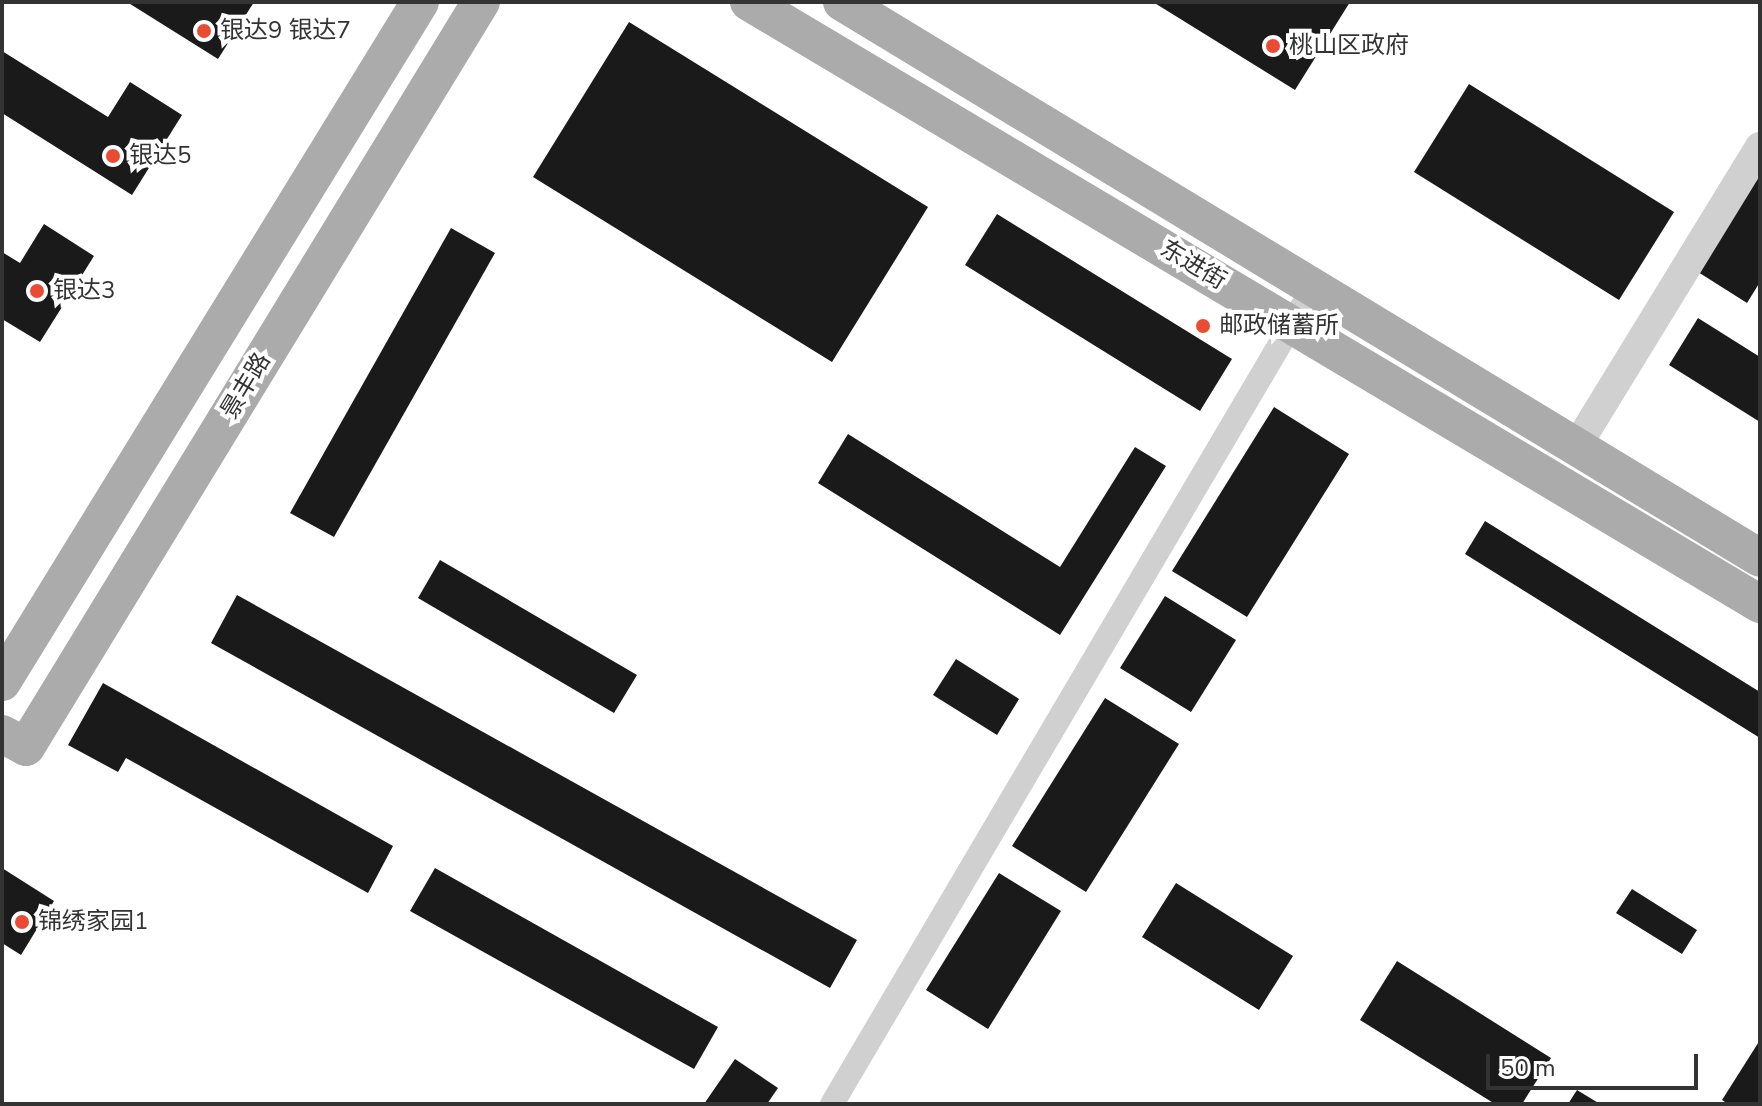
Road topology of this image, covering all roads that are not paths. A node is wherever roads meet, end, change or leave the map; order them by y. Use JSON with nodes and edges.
{"nodes":[{"id":1,"x":420,"y":2,"type":"edge"},
{"id":2,"x":481,"y":2,"type":"edge"},
{"id":3,"x":749,"y":2,"type":"edge"},
{"id":4,"x":842,"y":2,"type":"edge"},
{"id":5,"x":1760,"y":147,"type":"edge"},
{"id":6,"x":1313,"y":288,"type":"junction"},
{"id":7,"x":1292,"y":324,"type":"junction"},
{"id":8,"x":1576,"y":447,"type":"junction"},
{"id":9,"x":1760,"y":558,"type":"edge"},
{"id":10,"x":1760,"y":604,"type":"edge"},
{"id":11,"x":2,"y":682,"type":"edge"},
{"id":12,"x":2,"y":734,"type":"edge"},
{"id":13,"x":832,"y":1104,"type":"edge"}],
"edges":[{"from":1,"to":11,"type":"main road"},
{"from":2,"to":12,"type":"main road","name":"景丰路"},
{"from":3,"to":7,"type":"main road","name":"东进街"},
{"from":4,"to":6,"type":"main road","name":"东进街"},
{"from":5,"to":8,"type":"street"},
{"from":6,"to":7,"type":"street"},
{"from":6,"to":8,"type":"main road","name":"东进街"},
{"from":7,"to":10,"type":"main road","name":"东进街"},
{"from":7,"to":13,"type":"street"},
{"from":8,"to":9,"type":"main road","name":"东进街"}]}
